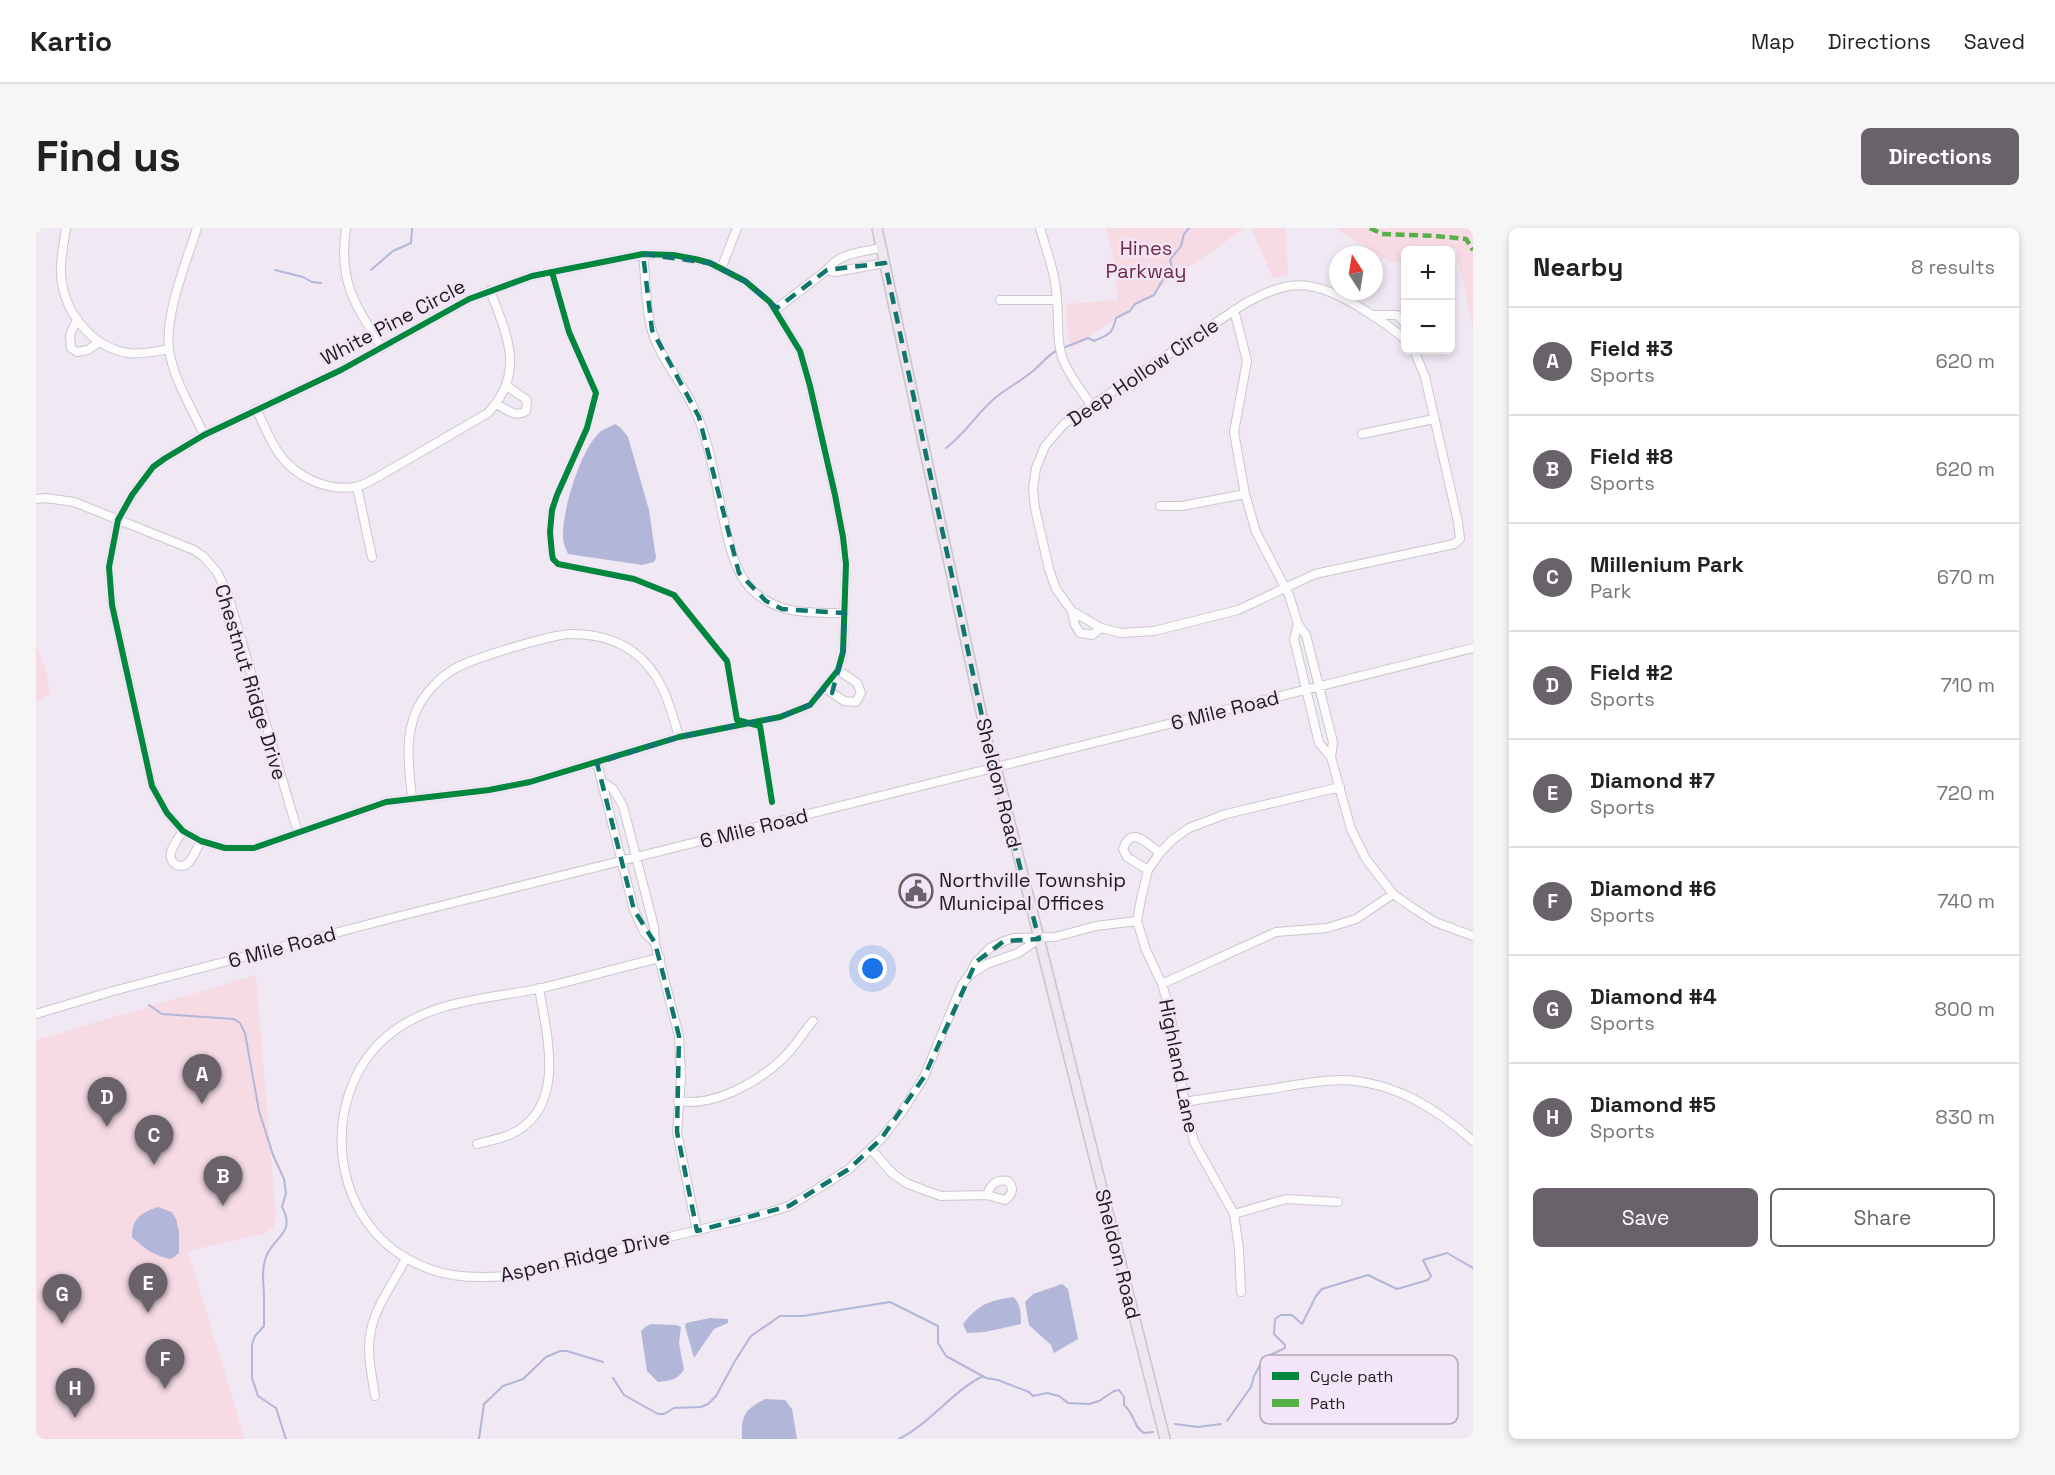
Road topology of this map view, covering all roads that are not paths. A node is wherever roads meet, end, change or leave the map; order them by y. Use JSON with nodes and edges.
{"nodes":[{"id":1,"x":66,"y":228,"type":"edge"},
{"id":2,"x":196,"y":228,"type":"edge"},
{"id":3,"x":346,"y":228,"type":"edge"},
{"id":4,"x":736,"y":228,"type":"edge"},
{"id":5,"x":877,"y":228,"type":"edge"},
{"id":6,"x":1040,"y":228,"type":"edge"},
{"id":7,"x":881,"y":248,"type":"junction"},
{"id":8,"x":643,"y":254,"type":"junction"},
{"id":9,"x":885,"y":263,"type":"junction"},
{"id":10,"x":721,"y":269,"type":"junction"},
{"id":11,"x":827,"y":270,"type":"junction"},
{"id":12,"x":490,"y":290,"type":"junction"},
{"id":13,"x":1000,"y":300,"type":"dead end"},
{"id":14,"x":1057,"y":300,"type":"junction"},
{"id":15,"x":775,"y":310,"type":"junction"},
{"id":16,"x":1234,"y":310,"type":"junction"},
{"id":17,"x":1373,"y":315,"type":"junction"},
{"id":18,"x":77,"y":319,"type":"junction"},
{"id":19,"x":1401,"y":319,"type":"edge"},
{"id":20,"x":1401,"y":336,"type":"edge"},
{"id":21,"x":99,"y":342,"type":"junction"},
{"id":22,"x":382,"y":348,"type":"junction"},
{"id":23,"x":169,"y":349,"type":"junction"},
{"id":24,"x":1416,"y":354,"type":"edge"},
{"id":25,"x":507,"y":386,"type":"junction"},
{"id":26,"x":497,"y":404,"type":"junction"},
{"id":27,"x":1091,"y":405,"type":"junction"},
{"id":28,"x":256,"y":409,"type":"junction"},
{"id":29,"x":1434,"y":419,"type":"junction"},
{"id":30,"x":1362,"y":434,"type":"dead end"},
{"id":31,"x":204,"y":435,"type":"junction"},
{"id":32,"x":357,"y":487,"type":"junction"},
{"id":33,"x":1245,"y":494,"type":"junction"},
{"id":34,"x":36,"y":499,"type":"edge"},
{"id":35,"x":1160,"y":506,"type":"dead end"},
{"id":36,"x":118,"y":520,"type":"junction"},
{"id":37,"x":372,"y":557,"type":"dead end"},
{"id":38,"x":1285,"y":587,"type":"junction"},
{"id":39,"x":1072,"y":611,"type":"junction"},
{"id":40,"x":845,"y":613,"type":"junction"},
{"id":41,"x":1298,"y":624,"type":"junction"},
{"id":42,"x":1101,"y":628,"type":"junction"},
{"id":43,"x":1473,"y":648,"type":"edge"},
{"id":44,"x":838,"y":670,"type":"junction"},
{"id":45,"x":1319,"y":687,"type":"junction"},
{"id":46,"x":825,"y":688,"type":"junction"},
{"id":47,"x":1306,"y":690,"type":"junction"},
{"id":48,"x":679,"y":737,"type":"junction"},
{"id":49,"x":1331,"y":758,"type":"junction"},
{"id":50,"x":597,"y":763,"type":"junction"},
{"id":51,"x":996,"y":767,"type":"junction"},
{"id":52,"x":603,"y":783,"type":"junction"},
{"id":53,"x":1340,"y":787,"type":"junction"},
{"id":54,"x":412,"y":798,"type":"junction"},
{"id":55,"x":183,"y":831,"type":"junction"},
{"id":56,"x":298,"y":833,"type":"junction"},
{"id":57,"x":201,"y":841,"type":"junction"},
{"id":58,"x":1160,"y":853,"type":"junction"},
{"id":59,"x":636,"y":858,"type":"junction"},
{"id":60,"x":622,"y":861,"type":"junction"},
{"id":61,"x":1148,"y":870,"type":"junction"},
{"id":62,"x":1393,"y":894,"type":"junction"},
{"id":63,"x":1137,"y":921,"type":"junction"},
{"id":64,"x":1473,"y":936,"type":"edge"},
{"id":65,"x":1039,"y":939,"type":"junction"},
{"id":66,"x":655,"y":943,"type":"junction"},
{"id":67,"x":660,"y":958,"type":"junction"},
{"id":68,"x":970,"y":974,"type":"junction"},
{"id":69,"x":1162,"y":984,"type":"junction"},
{"id":70,"x":539,"y":988,"type":"junction"},
{"id":71,"x":36,"y":1014,"type":"edge"},
{"id":72,"x":813,"y":1021,"type":"dead end"},
{"id":73,"x":678,"y":1101,"type":"junction"},
{"id":74,"x":1185,"y":1102,"type":"junction"},
{"id":75,"x":1473,"y":1141,"type":"edge"},
{"id":76,"x":477,"y":1144,"type":"dead end"},
{"id":77,"x":871,"y":1149,"type":"junction"},
{"id":78,"x":987,"y":1195,"type":"dead end"},
{"id":79,"x":1338,"y":1202,"type":"dead end"},
{"id":80,"x":1234,"y":1214,"type":"junction"},
{"id":81,"x":697,"y":1231,"type":"junction"},
{"id":82,"x":406,"y":1258,"type":"junction"},
{"id":83,"x":1241,"y":1292,"type":"dead end"},
{"id":84,"x":375,"y":1396,"type":"dead end"},
{"id":85,"x":1165,"y":1439,"type":"edge"}],
"edges":[{"from":1,"to":18,"type":"street"},
{"from":2,"to":23,"type":"street"},
{"from":3,"to":22,"type":"street"},
{"from":4,"to":10,"type":"street"},
{"from":5,"to":7,"type":"main road","name":"Sheldon Road"},
{"from":6,"to":14,"type":"street"},
{"from":7,"to":9,"type":"main road","name":"Sheldon Road"},
{"from":7,"to":11,"type":"street"},
{"from":8,"to":10,"type":"street","name":"White Pine Circle"},
{"from":8,"to":12,"type":"street","name":"White Pine Circle"},
{"from":8,"to":40,"type":"street"},
{"from":9,"to":11,"type":"street"},
{"from":9,"to":51,"type":"main road","name":"Sheldon Road"},
{"from":10,"to":15,"type":"street","name":"White Pine Circle"},
{"from":11,"to":15,"type":"street"},
{"from":12,"to":22,"type":"street","name":"White Pine Circle"},
{"from":12,"to":25,"type":"street"},
{"from":13,"to":14,"type":"street"},
{"from":14,"to":27,"type":"street"},
{"from":15,"to":40,"type":"street","name":"White Pine Circle"},
{"from":16,"to":17,"type":"street","name":"Deep Hollow Circle"},
{"from":16,"to":27,"type":"street","name":"Deep Hollow Circle"},
{"from":16,"to":33,"type":"street"},
{"from":17,"to":19,"type":"street","name":"Deep Hollow Circle"},
{"from":17,"to":20,"type":"street","name":"Deep Hollow Circle"},
{"from":18,"to":21,"type":"street"},
{"from":18,"to":21,"type":"street"},
{"from":21,"to":23,"type":"street"},
{"from":22,"to":28,"type":"street","name":"White Pine Circle"},
{"from":23,"to":31,"type":"street"},
{"from":24,"to":29,"type":"street","name":"Deep Hollow Circle"},
{"from":25,"to":26,"type":"street"},
{"from":25,"to":26,"type":"street"},
{"from":26,"to":32,"type":"street"},
{"from":27,"to":39,"type":"street","name":"Deep Hollow Circle"},
{"from":28,"to":31,"type":"street","name":"White Pine Circle"},
{"from":28,"to":32,"type":"street"},
{"from":29,"to":30,"type":"street"},
{"from":29,"to":38,"type":"street","name":"Deep Hollow Circle"},
{"from":31,"to":36,"type":"street","name":"White Pine Circle"},
{"from":32,"to":37,"type":"street"},
{"from":33,"to":35,"type":"street"},
{"from":33,"to":38,"type":"street"},
{"from":34,"to":36,"type":"street","name":"Chestnut Ridge Drive"},
{"from":36,"to":55,"type":"street","name":"White Pine Circle"},
{"from":36,"to":56,"type":"street","name":"Chestnut Ridge Drive"},
{"from":38,"to":41,"type":"street"},
{"from":38,"to":42,"type":"street","name":"Deep Hollow Circle"},
{"from":39,"to":42,"type":"street","name":"Deep Hollow Circle"},
{"from":39,"to":42,"type":"street","name":"Deep Hollow Circle"},
{"from":40,"to":44,"type":"street","name":"White Pine Circle"},
{"from":41,"to":45,"type":"street"},
{"from":41,"to":47,"type":"street"},
{"from":43,"to":45,"type":"street","name":"6 Mile Road"},
{"from":44,"to":46,"type":"street","name":"White Pine Circle"},
{"from":44,"to":46,"type":"street"},
{"from":45,"to":47,"type":"street","name":"6 Mile Road"},
{"from":45,"to":49,"type":"street"},
{"from":46,"to":48,"type":"street","name":"White Pine Circle"},
{"from":47,"to":49,"type":"street"},
{"from":47,"to":51,"type":"street","name":"6 Mile Road"},
{"from":48,"to":50,"type":"street","name":"White Pine Circle"},
{"from":48,"to":54,"type":"street"},
{"from":49,"to":53,"type":"street"},
{"from":50,"to":52,"type":"street"},
{"from":50,"to":54,"type":"street","name":"White Pine Circle"},
{"from":51,"to":59,"type":"street","name":"6 Mile Road"},
{"from":51,"to":65,"type":"main road","name":"Sheldon Road"},
{"from":52,"to":59,"type":"street"},
{"from":52,"to":60,"type":"street"},
{"from":53,"to":58,"type":"street","name":"Highland Lane"},
{"from":53,"to":62,"type":"street"},
{"from":54,"to":56,"type":"street","name":"White Pine Circle"},
{"from":55,"to":57,"type":"street","name":"White Pine Circle"},
{"from":55,"to":57,"type":"street"},
{"from":56,"to":57,"type":"street","name":"White Pine Circle"},
{"from":58,"to":61,"type":"street","name":"Highland Lane"},
{"from":58,"to":61,"type":"street"},
{"from":59,"to":60,"type":"street","name":"6 Mile Road"},
{"from":59,"to":66,"type":"street"},
{"from":60,"to":66,"type":"street"},
{"from":60,"to":71,"type":"street","name":"6 Mile Road"},
{"from":61,"to":63,"type":"street","name":"Highland Lane"},
{"from":62,"to":64,"type":"street"},
{"from":62,"to":69,"type":"street"},
{"from":63,"to":65,"type":"street"},
{"from":63,"to":69,"type":"street","name":"Highland Lane"},
{"from":65,"to":68,"type":"street"},
{"from":65,"to":68,"type":"street","name":"Aspen Ridge Drive"},
{"from":65,"to":85,"type":"main road","name":"Sheldon Road"},
{"from":66,"to":67,"type":"street"},
{"from":67,"to":70,"type":"street","name":"Aspen Ridge Drive"},
{"from":67,"to":73,"type":"street"},
{"from":68,"to":77,"type":"street","name":"Aspen Ridge Drive"},
{"from":69,"to":74,"type":"street","name":"Highland Lane"},
{"from":70,"to":76,"type":"street"},
{"from":70,"to":82,"type":"street","name":"Aspen Ridge Drive"},
{"from":72,"to":73,"type":"street"},
{"from":73,"to":81,"type":"street"},
{"from":74,"to":75,"type":"street"},
{"from":74,"to":80,"type":"street","name":"Highland Lane"},
{"from":77,"to":78,"type":"street"},
{"from":77,"to":81,"type":"street","name":"Aspen Ridge Drive"},
{"from":79,"to":80,"type":"street"},
{"from":80,"to":83,"type":"street","name":"Highland Lane"},
{"from":81,"to":82,"type":"street","name":"Aspen Ridge Drive"},
{"from":82,"to":84,"type":"street"}]}
